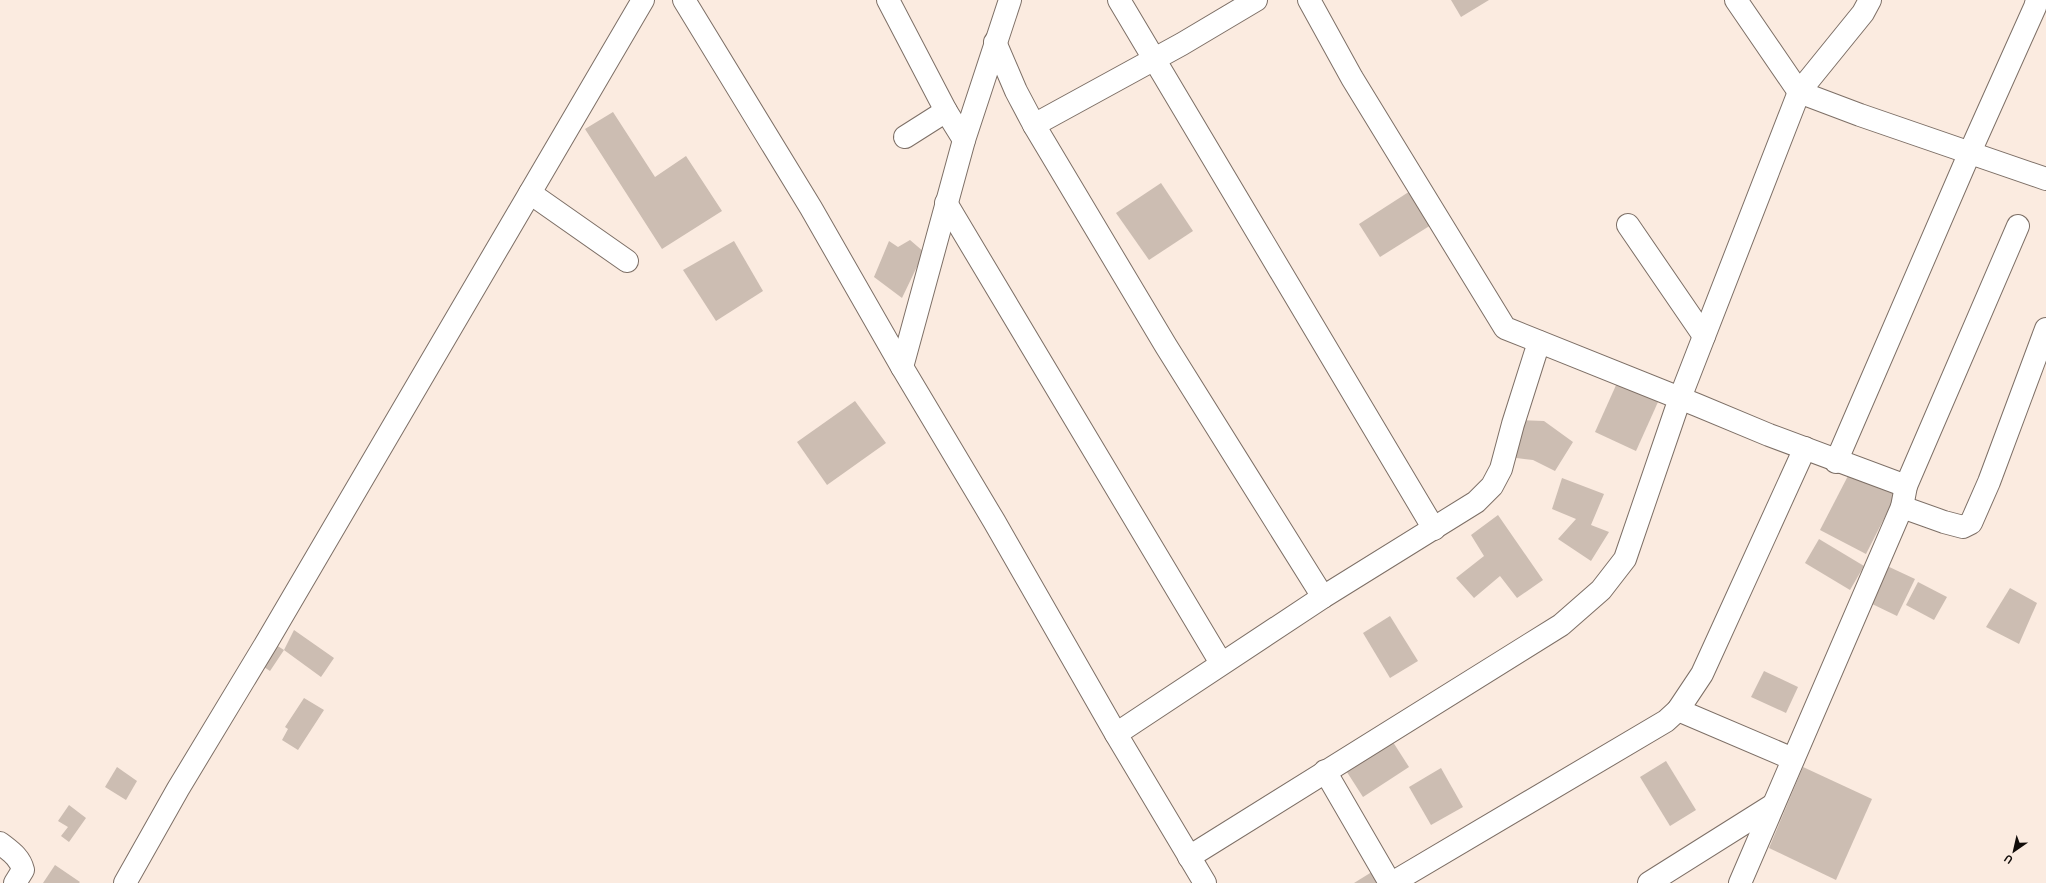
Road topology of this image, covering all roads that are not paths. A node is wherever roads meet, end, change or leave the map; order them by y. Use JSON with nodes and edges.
{"nodes":[{"id":1,"x":643,"y":0,"type":"edge"},
{"id":2,"x":684,"y":0,"type":"edge"},
{"id":3,"x":888,"y":0,"type":"edge"},
{"id":4,"x":1010,"y":0,"type":"edge"},
{"id":5,"x":1119,"y":0,"type":"edge"},
{"id":6,"x":1256,"y":0,"type":"edge"},
{"id":7,"x":1309,"y":0,"type":"edge"},
{"id":8,"x":1736,"y":0,"type":"edge"},
{"id":9,"x":1870,"y":0,"type":"edge"},
{"id":10,"x":2037,"y":0,"type":"edge"},
{"id":11,"x":996,"y":44,"type":"junction"},
{"id":12,"x":1154,"y":59,"type":"junction"},
{"id":13,"x":1799,"y":92,"type":"junction"},
{"id":14,"x":946,"y":111,"type":"junction"},
{"id":15,"x":1034,"y":125,"type":"junction"},
{"id":16,"x":905,"y":137,"type":"dead end"},
{"id":17,"x":964,"y":140,"type":"junction"},
{"id":18,"x":1970,"y":152,"type":"junction"},
{"id":19,"x":2046,"y":178,"type":"edge"},
{"id":20,"x":530,"y":193,"type":"junction"},
{"id":21,"x":946,"y":203,"type":"junction"},
{"id":22,"x":1628,"y":225,"type":"dead end"},
{"id":23,"x":2018,"y":226,"type":"dead end"},
{"id":24,"x":627,"y":261,"type":"dead end"},
{"id":25,"x":2046,"y":330,"type":"edge"},
{"id":26,"x":1704,"y":336,"type":"junction"},
{"id":27,"x":1539,"y":342,"type":"junction"},
{"id":28,"x":902,"y":367,"type":"junction"},
{"id":29,"x":1680,"y":398,"type":"junction"},
{"id":30,"x":1805,"y":448,"type":"junction"},
{"id":31,"x":1836,"y":462,"type":"junction"},
{"id":32,"x":1906,"y":486,"type":"junction"},
{"id":33,"x":1902,"y":507,"type":"junction"},
{"id":34,"x":1434,"y":529,"type":"junction"},
{"id":35,"x":1323,"y":597,"type":"junction"},
{"id":36,"x":1221,"y":663,"type":"junction"},
{"id":37,"x":1678,"y":710,"type":"junction"},
{"id":38,"x":1116,"y":734,"type":"junction"},
{"id":39,"x":1793,"y":759,"type":"junction"},
{"id":40,"x":1325,"y":771,"type":"junction"},
{"id":41,"x":1773,"y":805,"type":"junction"},
{"id":42,"x":0,"y":843,"type":"edge"},
{"id":43,"x":1189,"y":857,"type":"junction"},
{"id":44,"x":15,"y":883,"type":"edge"},
{"id":45,"x":125,"y":883,"type":"edge"},
{"id":46,"x":1205,"y":883,"type":"edge"},
{"id":47,"x":1391,"y":883,"type":"edge"},
{"id":48,"x":1649,"y":883,"type":"edge"},
{"id":49,"x":1740,"y":883,"type":"edge"}],
"edges":[{"from":1,"to":20,"type":"street"},
{"from":2,"to":28,"type":"street"},
{"from":3,"to":14,"type":"street"},
{"from":4,"to":11,"type":"street"},
{"from":5,"to":12,"type":"street"},
{"from":6,"to":12,"type":"street"},
{"from":7,"to":27,"type":"street"},
{"from":8,"to":13,"type":"street"},
{"from":9,"to":13,"type":"street"},
{"from":10,"to":18,"type":"street"},
{"from":11,"to":15,"type":"street"},
{"from":11,"to":17,"type":"street"},
{"from":12,"to":15,"type":"street"},
{"from":12,"to":34,"type":"street"},
{"from":13,"to":18,"type":"street"},
{"from":13,"to":26,"type":"street"},
{"from":14,"to":16,"type":"street"},
{"from":14,"to":17,"type":"street"},
{"from":15,"to":35,"type":"street"},
{"from":17,"to":21,"type":"street"},
{"from":18,"to":19,"type":"street"},
{"from":18,"to":31,"type":"street"},
{"from":20,"to":24,"type":"street"},
{"from":20,"to":45,"type":"street"},
{"from":21,"to":28,"type":"street"},
{"from":21,"to":36,"type":"street"},
{"from":22,"to":26,"type":"street"},
{"from":23,"to":32,"type":"street"},
{"from":25,"to":33,"type":"street"},
{"from":26,"to":29,"type":"street"},
{"from":27,"to":29,"type":"street"},
{"from":27,"to":34,"type":"street"},
{"from":28,"to":38,"type":"street"},
{"from":29,"to":30,"type":"street"},
{"from":29,"to":40,"type":"street"},
{"from":30,"to":31,"type":"street"},
{"from":30,"to":37,"type":"street"},
{"from":31,"to":32,"type":"street"},
{"from":32,"to":33,"type":"street"},
{"from":33,"to":39,"type":"street"},
{"from":34,"to":35,"type":"street"},
{"from":35,"to":36,"type":"street"},
{"from":36,"to":38,"type":"street"},
{"from":37,"to":39,"type":"street"},
{"from":37,"to":47,"type":"street"},
{"from":38,"to":43,"type":"street"},
{"from":39,"to":41,"type":"street"},
{"from":40,"to":43,"type":"street"},
{"from":40,"to":47,"type":"street"},
{"from":41,"to":48,"type":"street"},
{"from":41,"to":49,"type":"street"},
{"from":42,"to":44,"type":"street"},
{"from":43,"to":46,"type":"street"}]}
